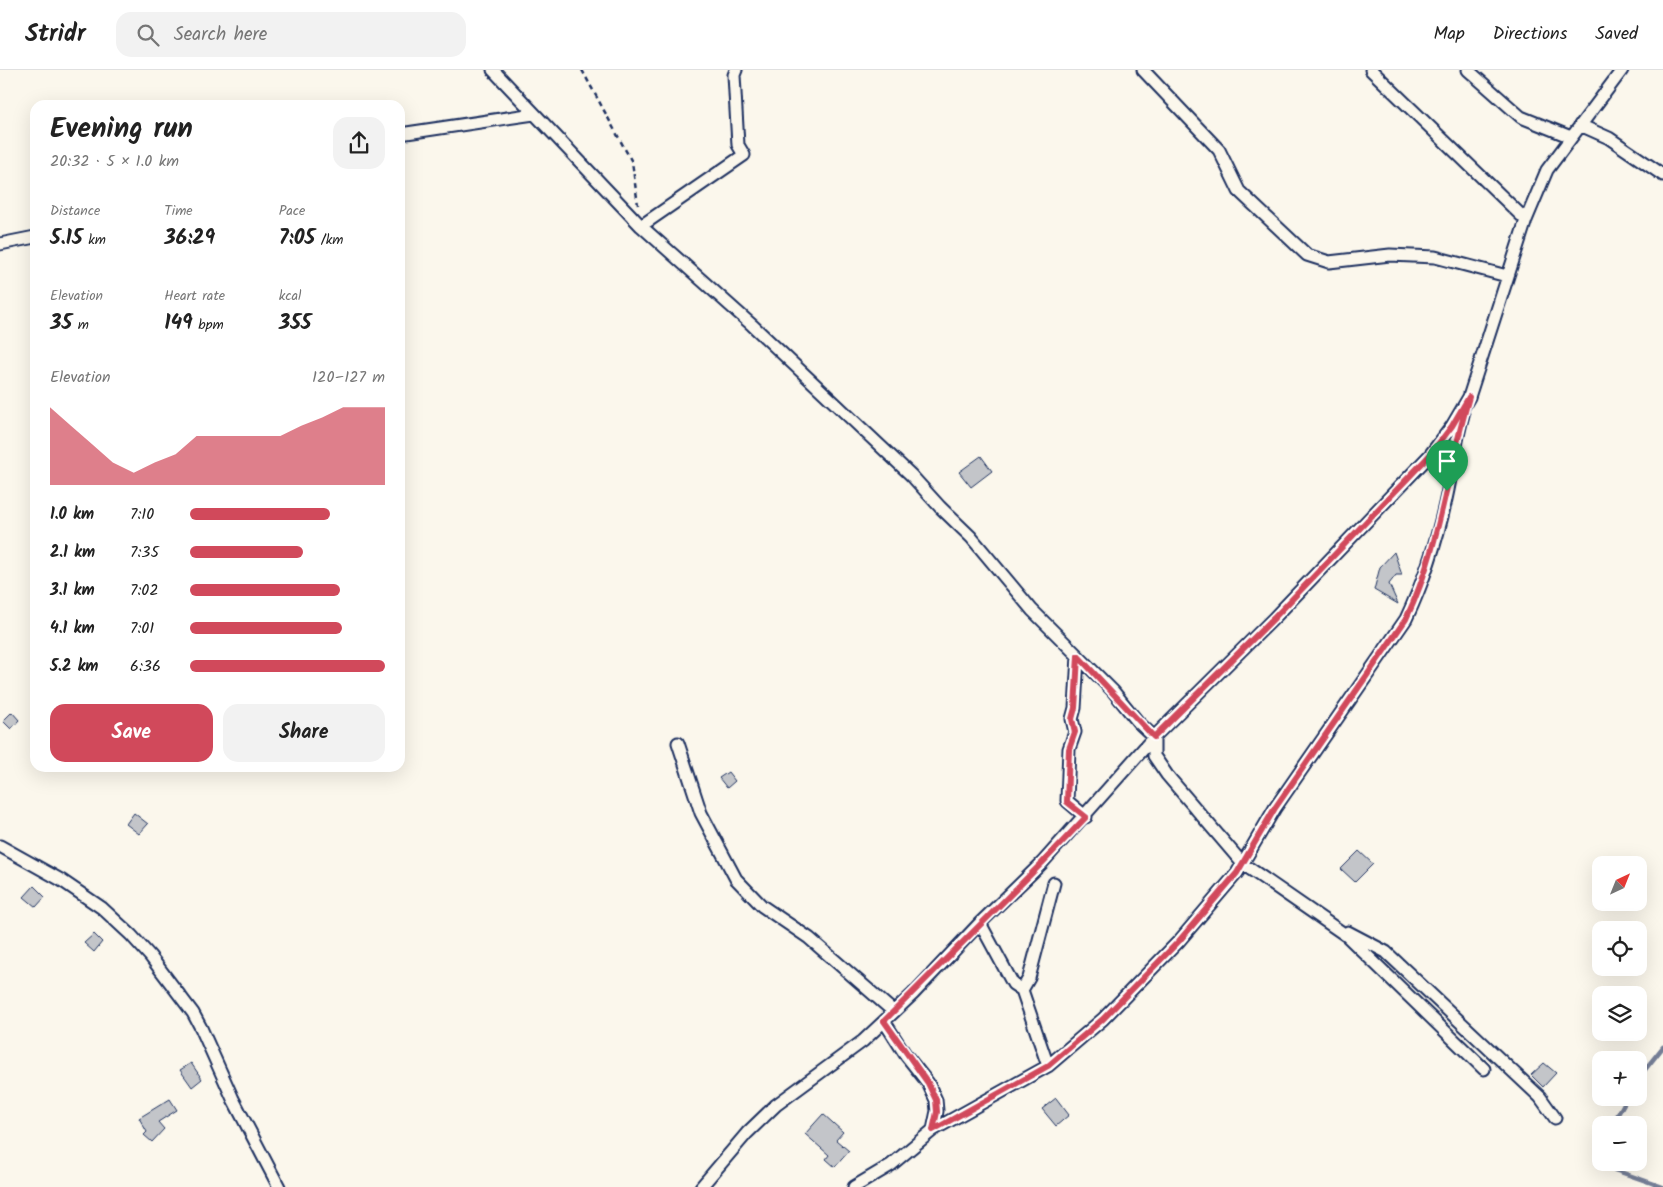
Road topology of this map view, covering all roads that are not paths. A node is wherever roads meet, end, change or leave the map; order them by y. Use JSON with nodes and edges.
{"nodes":[{"id":1,"x":493,"y":70,"type":"edge"},
{"id":2,"x":736,"y":70,"type":"edge"},
{"id":3,"x":1143,"y":70,"type":"edge"},
{"id":4,"x":1371,"y":70,"type":"edge"},
{"id":5,"x":1468,"y":70,"type":"edge"},
{"id":6,"x":1622,"y":70,"type":"edge"},
{"id":7,"x":534,"y":114,"type":"junction"},
{"id":8,"x":1580,"y":125,"type":"junction"},
{"id":9,"x":405,"y":133,"type":"edge"},
{"id":10,"x":1571,"y":137,"type":"junction"},
{"id":11,"x":1663,"y":175,"type":"edge"},
{"id":12,"x":1526,"y":220,"type":"junction"},
{"id":13,"x":641,"y":226,"type":"junction"},
{"id":14,"x":30,"y":238,"type":"edge"},
{"id":15,"x":0,"y":244,"type":"edge"},
{"id":16,"x":1507,"y":276,"type":"junction"},
{"id":17,"x":1469,"y":397,"type":"junction"},
{"id":18,"x":1078,"y":656,"type":"junction"},
{"id":19,"x":1154,"y":737,"type":"junction"},
{"id":20,"x":678,"y":743,"type":"dead end"},
{"id":21,"x":1086,"y":817,"type":"junction"},
{"id":22,"x":0,"y":846,"type":"edge"},
{"id":23,"x":1243,"y":864,"type":"junction"},
{"id":24,"x":1054,"y":883,"type":"dead end"},
{"id":25,"x":1320,"y":918,"type":"junction"},
{"id":26,"x":980,"y":923,"type":"junction"},
{"id":27,"x":1022,"y":990,"type":"junction"},
{"id":28,"x":894,"y":1012,"type":"junction"},
{"id":29,"x":884,"y":1021,"type":"junction"},
{"id":30,"x":1048,"y":1066,"type":"junction"},
{"id":31,"x":1484,"y":1069,"type":"dead end"},
{"id":32,"x":1555,"y":1118,"type":"dead end"},
{"id":33,"x":933,"y":1130,"type":"junction"},
{"id":34,"x":873,"y":1183,"type":"edge"},
{"id":35,"x":279,"y":1187,"type":"edge"},
{"id":36,"x":700,"y":1187,"type":"edge"},
{"id":37,"x":854,"y":1187,"type":"edge"}],
"edges":[{"from":1,"to":7,"type":"street"},
{"from":2,"to":13,"type":"street"},
{"from":3,"to":16,"type":"street"},
{"from":4,"to":12,"type":"street"},
{"from":5,"to":10,"type":"street"},
{"from":6,"to":8,"type":"street"},
{"from":7,"to":9,"type":"street"},
{"from":7,"to":13,"type":"street"},
{"from":8,"to":10,"type":"street"},
{"from":8,"to":11,"type":"street"},
{"from":10,"to":12,"type":"street"},
{"from":12,"to":16,"type":"street"},
{"from":13,"to":18,"type":"street"},
{"from":14,"to":15,"type":"street"},
{"from":16,"to":17,"type":"street"},
{"from":17,"to":19,"type":"street"},
{"from":17,"to":23,"type":"street"},
{"from":18,"to":19,"type":"street"},
{"from":18,"to":21,"type":"street"},
{"from":19,"to":21,"type":"street"},
{"from":19,"to":23,"type":"street"},
{"from":20,"to":28,"type":"street"},
{"from":21,"to":26,"type":"street"},
{"from":22,"to":35,"type":"street"},
{"from":23,"to":25,"type":"street"},
{"from":23,"to":30,"type":"street"},
{"from":24,"to":27,"type":"street"},
{"from":25,"to":31,"type":"street"},
{"from":25,"to":32,"type":"street"},
{"from":26,"to":27,"type":"street"},
{"from":26,"to":28,"type":"street"},
{"from":27,"to":30,"type":"street"},
{"from":28,"to":29,"type":"street"},
{"from":29,"to":33,"type":"street"},
{"from":29,"to":36,"type":"street"},
{"from":30,"to":33,"type":"street"},
{"from":33,"to":34,"type":"street"},
{"from":34,"to":37,"type":"street"}]}
